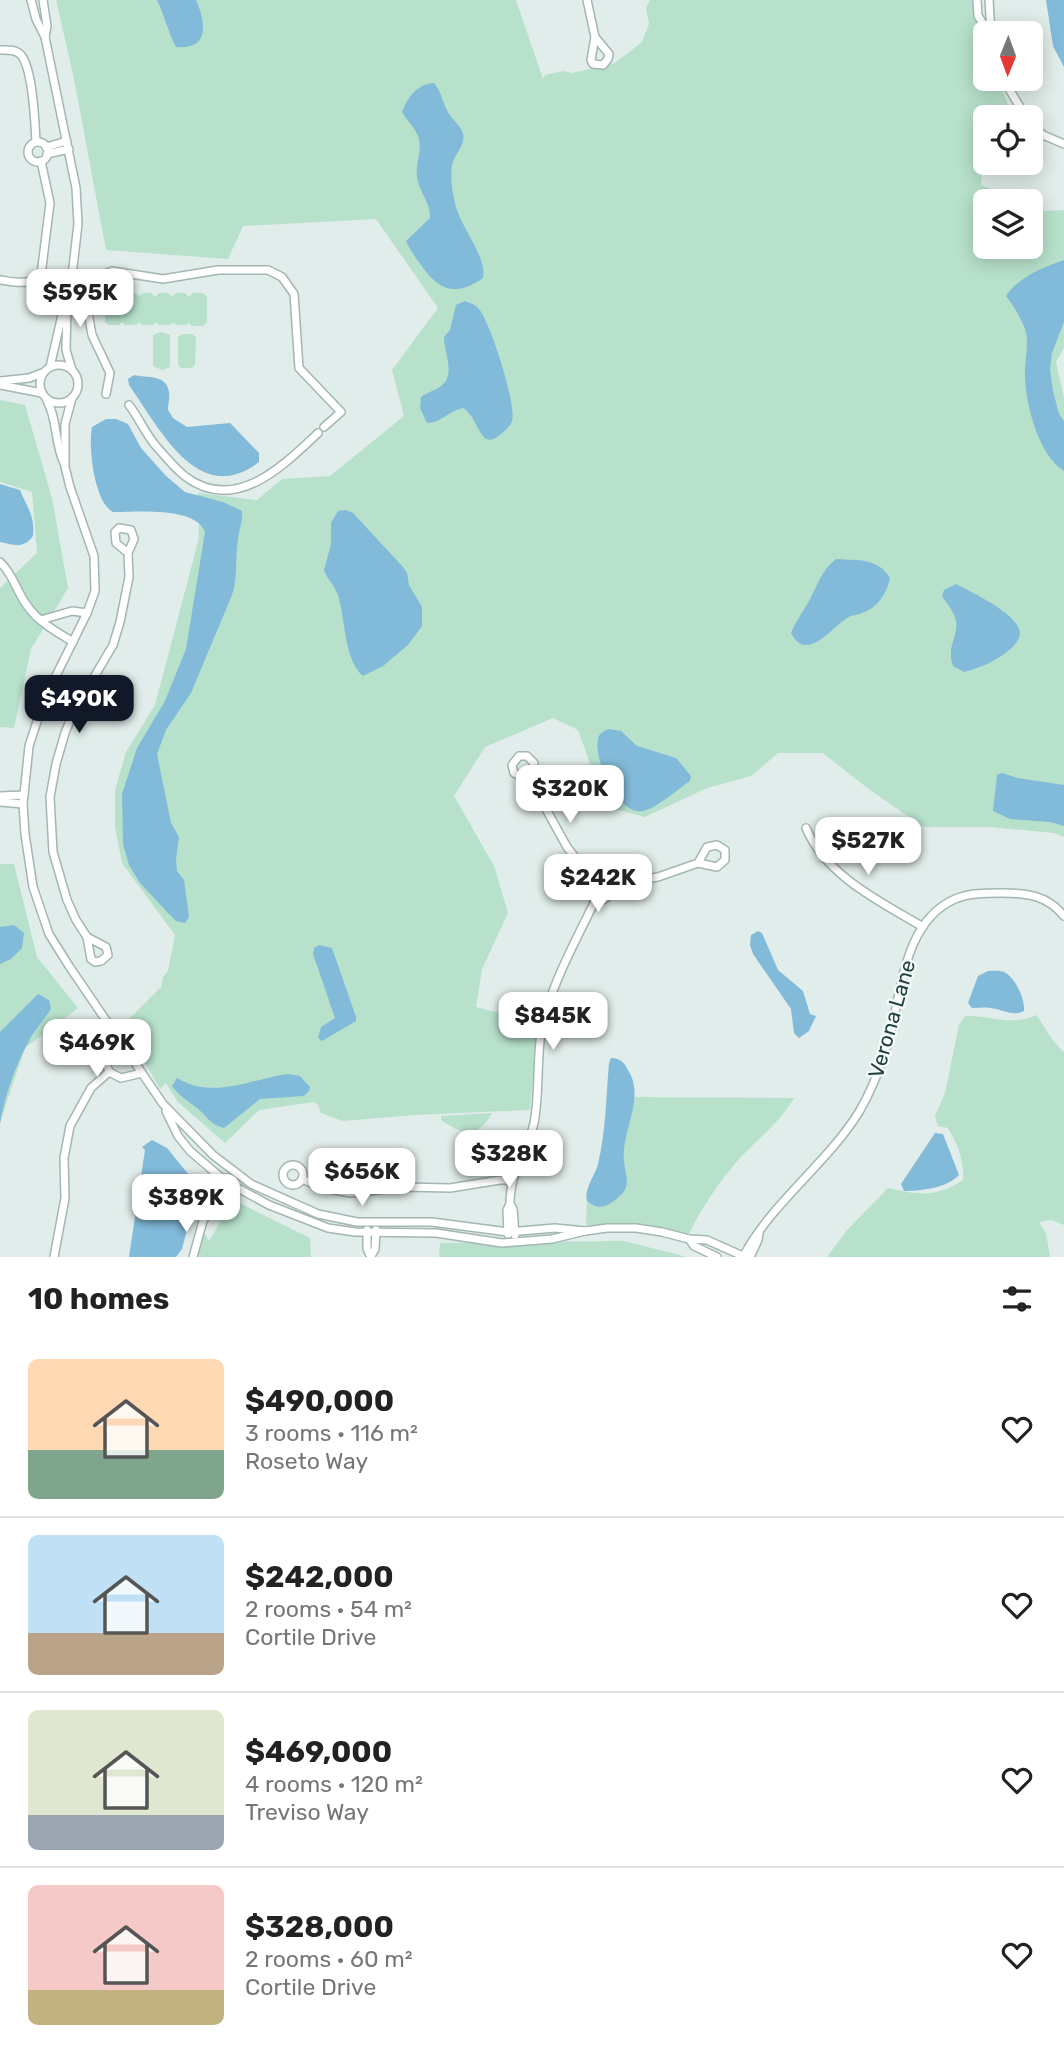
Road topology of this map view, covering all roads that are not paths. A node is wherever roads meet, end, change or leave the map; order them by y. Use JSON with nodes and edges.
{"nodes":[{"id":1,"x":31,"y":0,"type":"edge"},
{"id":2,"x":43,"y":0,"type":"edge"},
{"id":3,"x":587,"y":0,"type":"edge"},
{"id":4,"x":977,"y":0,"type":"edge"},
{"id":5,"x":989,"y":0,"type":"edge"},
{"id":6,"x":982,"y":21,"type":"edge"},
{"id":7,"x":990,"y":21,"type":"edge"},
{"id":8,"x":45,"y":37,"type":"junction"},
{"id":9,"x":595,"y":37,"type":"dead end"},
{"id":10,"x":0,"y":50,"type":"edge"},
{"id":11,"x":1043,"y":135,"type":"edge"},
{"id":12,"x":36,"y":142,"type":"junction"},
{"id":13,"x":1064,"y":144,"type":"edge"},
{"id":14,"x":68,"y":145,"type":"junction"},
{"id":15,"x":47,"y":150,"type":"junction"},
{"id":16,"x":41,"y":161,"type":"junction"},
{"id":17,"x":0,"y":280,"type":"edge"},
{"id":18,"x":67,"y":292,"type":"junction"},
{"id":19,"x":48,"y":369,"type":"junction"},
{"id":20,"x":72,"y":371,"type":"junction"},
{"id":21,"x":0,"y":383,"type":"edge"},
{"id":22,"x":106,"y":394,"type":"dead end"},
{"id":23,"x":44,"y":395,"type":"junction"},
{"id":24,"x":72,"y":398,"type":"junction"},
{"id":25,"x":129,"y":405,"type":"dead end"},
{"id":26,"x":65,"y":467,"type":"junction"},
{"id":27,"x":128,"y":553,"type":"dead end"},
{"id":28,"x":0,"y":562,"type":"edge"},
{"id":29,"x":88,"y":613,"type":"junction"},
{"id":30,"x":41,"y":620,"type":"junction"},
{"id":31,"x":73,"y":642,"type":"junction"},
{"id":32,"x":43,"y":701,"type":"junction"},
{"id":33,"x":73,"y":714,"type":"junction"},
{"id":34,"x":531,"y":782,"type":"dead end"},
{"id":35,"x":0,"y":796,"type":"edge"},
{"id":36,"x":23,"y":800,"type":"junction"},
{"id":37,"x":0,"y":802,"type":"edge"},
{"id":38,"x":806,"y":828,"type":"dead end"},
{"id":39,"x":698,"y":863,"type":"dead end"},
{"id":40,"x":593,"y":880,"type":"junction"},
{"id":41,"x":611,"y":885,"type":"junction"},
{"id":42,"x":596,"y":899,"type":"junction"},
{"id":43,"x":1064,"y":916,"type":"edge"},
{"id":44,"x":923,"y":927,"type":"junction"},
{"id":45,"x":87,"y":937,"type":"dead end"},
{"id":46,"x":119,"y":1040,"type":"junction"},
{"id":47,"x":109,"y":1072,"type":"junction"},
{"id":48,"x":142,"y":1073,"type":"junction"},
{"id":49,"x":163,"y":1104,"type":"junction"},
{"id":50,"x":235,"y":1173,"type":"junction"},
{"id":51,"x":302,"y":1179,"type":"dead end"},
{"id":52,"x":511,"y":1181,"type":"junction"},
{"id":53,"x":228,"y":1183,"type":"junction"},
{"id":54,"x":367,"y":1222,"type":"junction"},
{"id":55,"x":376,"y":1222,"type":"junction"},
{"id":56,"x":585,"y":1231,"type":"junction"},
{"id":57,"x":371,"y":1232,"type":"junction"},
{"id":58,"x":511,"y":1232,"type":"junction"},
{"id":59,"x":759,"y":1233,"type":"junction"},
{"id":60,"x":689,"y":1239,"type":"junction"},
{"id":61,"x":512,"y":1242,"type":"junction"},
{"id":62,"x":54,"y":1257,"type":"edge"},
{"id":63,"x":193,"y":1257,"type":"edge"},
{"id":64,"x":371,"y":1257,"type":"edge"},
{"id":65,"x":717,"y":1257,"type":"edge"},
{"id":66,"x":744,"y":1257,"type":"edge"},
{"id":67,"x":750,"y":1257,"type":"edge"}],
"edges":[{"from":1,"to":8,"type":"street"},
{"from":2,"to":8,"type":"street"},
{"from":3,"to":9,"type":"street"},
{"from":4,"to":6,"type":"street"},
{"from":5,"to":7,"type":"street"},
{"from":8,"to":14,"type":"street"},
{"from":10,"to":12,"type":"street"},
{"from":11,"to":13,"type":"street"},
{"from":12,"to":15,"type":"street"},
{"from":12,"to":16,"type":"street"},
{"from":14,"to":15,"type":"street"},
{"from":14,"to":18,"type":"street"},
{"from":15,"to":16,"type":"street"},
{"from":16,"to":17,"type":"street"},
{"from":18,"to":19,"type":"street"},
{"from":18,"to":20,"type":"street"},
{"from":19,"to":20,"type":"street"},
{"from":19,"to":21,"type":"street"},
{"from":19,"to":23,"type":"street"},
{"from":20,"to":24,"type":"street"},
{"from":21,"to":23,"type":"street"},
{"from":22,"to":25,"type":"street"},
{"from":23,"to":24,"type":"street"},
{"from":23,"to":26,"type":"street"},
{"from":24,"to":26,"type":"street"},
{"from":26,"to":29,"type":"street"},
{"from":27,"to":33,"type":"street"},
{"from":28,"to":30,"type":"street"},
{"from":29,"to":30,"type":"street"},
{"from":29,"to":31,"type":"street"},
{"from":30,"to":31,"type":"street"},
{"from":31,"to":32,"type":"street"},
{"from":32,"to":33,"type":"street"},
{"from":32,"to":36,"type":"street"},
{"from":33,"to":45,"type":"street"},
{"from":34,"to":40,"type":"street"},
{"from":35,"to":36,"type":"street"},
{"from":36,"to":37,"type":"street"},
{"from":36,"to":46,"type":"street"},
{"from":38,"to":44,"type":"street"},
{"from":39,"to":41,"type":"street"},
{"from":40,"to":41,"type":"street"},
{"from":40,"to":42,"type":"street"},
{"from":41,"to":42,"type":"street"},
{"from":42,"to":52,"type":"street"},
{"from":43,"to":44,"type":"street","name":"Verona Lane"},
{"from":44,"to":59,"type":"street","name":"Verona Lane"},
{"from":46,"to":47,"type":"street"},
{"from":46,"to":48,"type":"street"},
{"from":47,"to":48,"type":"street"},
{"from":47,"to":62,"type":"street"},
{"from":48,"to":49,"type":"street"},
{"from":49,"to":50,"type":"street"},
{"from":49,"to":53,"type":"street"},
{"from":50,"to":53,"type":"street"},
{"from":50,"to":54,"type":"street"},
{"from":51,"to":52,"type":"street"},
{"from":52,"to":58,"type":"street"},
{"from":53,"to":57,"type":"street"},
{"from":53,"to":63,"type":"street"},
{"from":54,"to":55,"type":"street"},
{"from":54,"to":57,"type":"street"},
{"from":55,"to":57,"type":"street"},
{"from":55,"to":58,"type":"street"},
{"from":56,"to":58,"type":"street"},
{"from":56,"to":60,"type":"street"},
{"from":56,"to":61,"type":"street"},
{"from":57,"to":61,"type":"street"},
{"from":57,"to":64,"type":"street"},
{"from":58,"to":61,"type":"street"},
{"from":59,"to":66,"type":"street","name":"Verona Lane"},
{"from":59,"to":67,"type":"street","name":"Verona Lane"},
{"from":60,"to":65,"type":"street"},
{"from":60,"to":66,"type":"street"}]}
